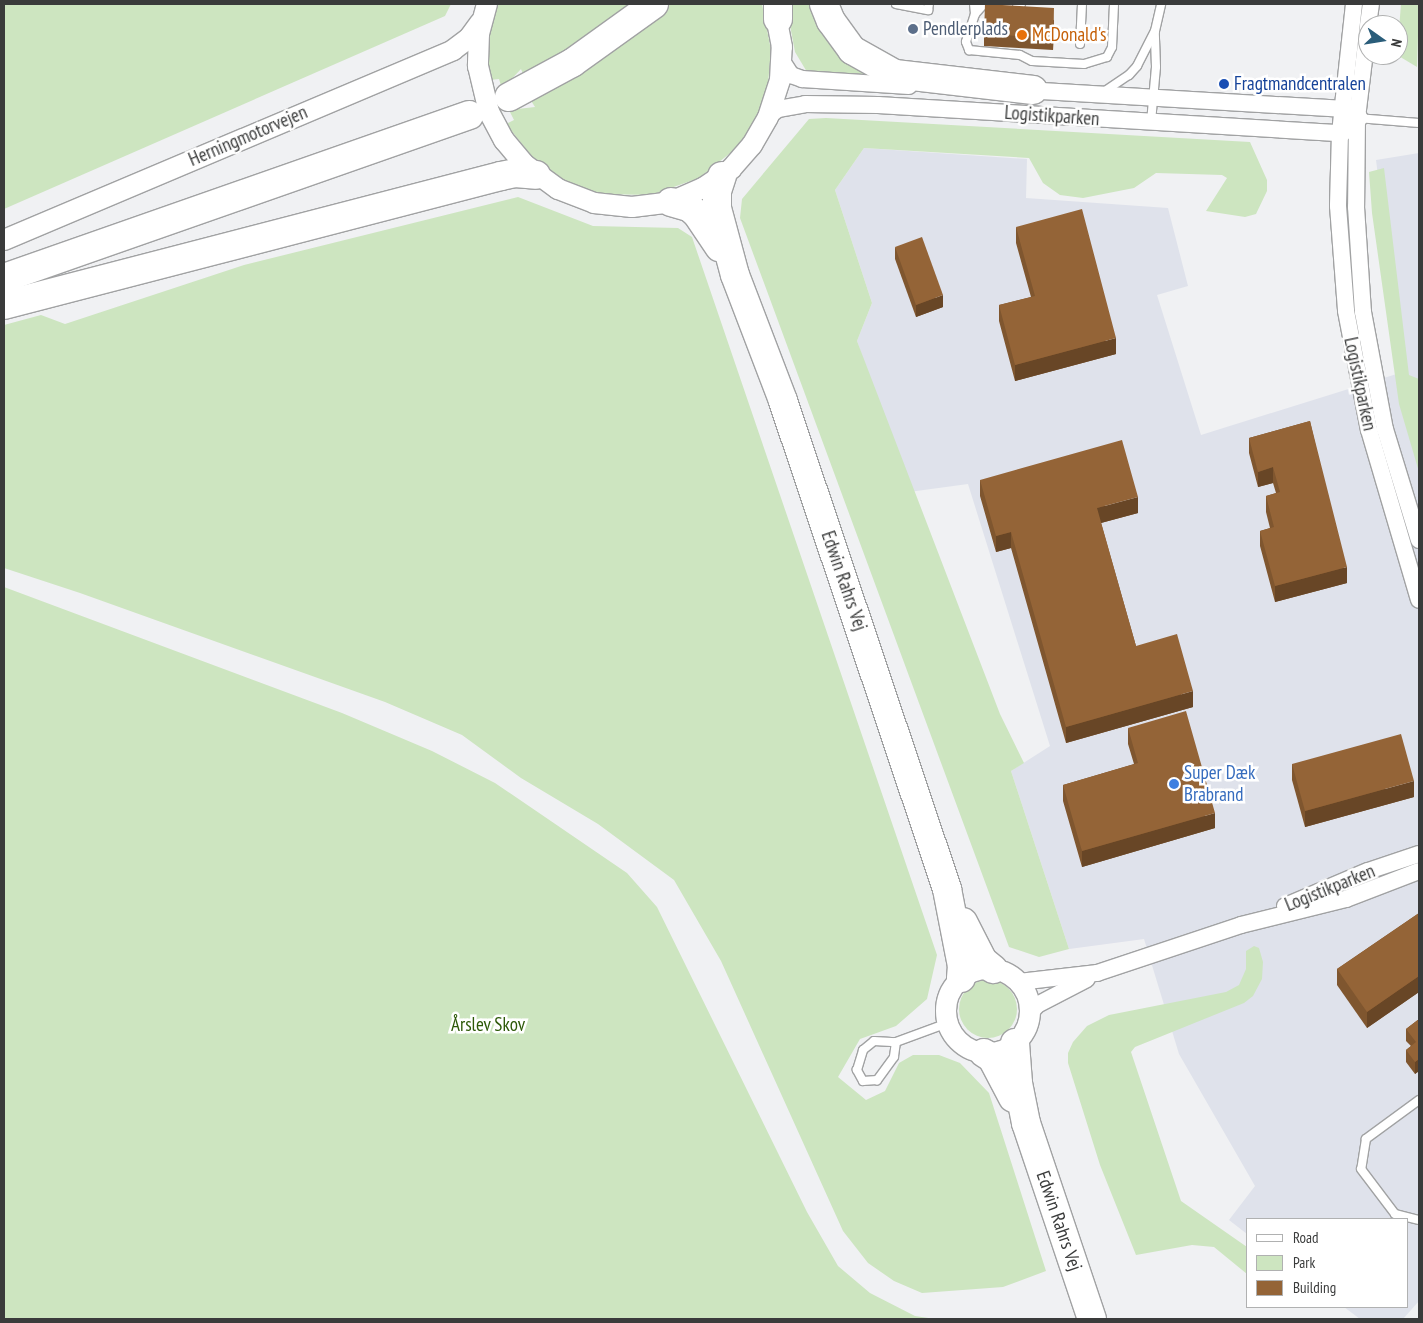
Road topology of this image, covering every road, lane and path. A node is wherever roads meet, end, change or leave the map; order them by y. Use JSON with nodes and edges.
{"nodes":[{"id":1,"x":654,"y":4,"type":"edge"},
{"id":2,"x":824,"y":4,"type":"edge"},
{"id":3,"x":896,"y":4,"type":"edge"},
{"id":4,"x":929,"y":4,"type":"edge"},
{"id":5,"x":974,"y":4,"type":"edge"},
{"id":6,"x":984,"y":4,"type":"edge"},
{"id":7,"x":1017,"y":4,"type":"edge"},
{"id":8,"x":1021,"y":4,"type":"edge"},
{"id":9,"x":1082,"y":4,"type":"edge"},
{"id":10,"x":1114,"y":4,"type":"edge"},
{"id":11,"x":1161,"y":4,"type":"edge"},
{"id":12,"x":1354,"y":4,"type":"edge"},
{"id":13,"x":776,"y":9,"type":"edge"},
{"id":14,"x":484,"y":11,"type":"edge"},
{"id":15,"x":975,"y":14,"type":"junction"},
{"id":16,"x":1154,"y":31,"type":"junction"},
{"id":17,"x":1080,"y":44,"type":"dead end"},
{"id":18,"x":782,"y":61,"type":"junction"},
{"id":19,"x":1360,"y":65,"type":"edge"},
{"id":20,"x":1033,"y":90,"type":"junction"},
{"id":21,"x":1099,"y":94,"type":"junction"},
{"id":22,"x":509,"y":97,"type":"dead end"},
{"id":23,"x":1153,"y":97,"type":"junction"},
{"id":24,"x":1349,"y":114,"type":"junction"},
{"id":25,"x":469,"y":115,"type":"dead end"},
{"id":26,"x":768,"y":117,"type":"junction"},
{"id":27,"x":1151,"y":122,"type":"junction"},
{"id":28,"x":1419,"y":123,"type":"edge"},
{"id":29,"x":1340,"y":133,"type":"junction"},
{"id":30,"x":536,"y":175,"type":"junction"},
{"id":31,"x":722,"y":176,"type":"junction"},
{"id":32,"x":671,"y":202,"type":"junction"},
{"id":33,"x":4,"y":240,"type":"edge"},
{"id":34,"x":735,"y":275,"type":"junction"},
{"id":35,"x":4,"y":278,"type":"edge"},
{"id":36,"x":4,"y":305,"type":"edge"},
{"id":37,"x":1419,"y":540,"type":"edge"},
{"id":38,"x":1419,"y":600,"type":"edge"},
{"id":39,"x":1419,"y":854,"type":"edge"},
{"id":40,"x":1419,"y":871,"type":"edge"},
{"id":41,"x":947,"y":889,"type":"junction"},
{"id":42,"x":1241,"y":925,"type":"junction"},
{"id":43,"x":993,"y":969,"type":"junction"},
{"id":44,"x":1097,"y":973,"type":"junction"},
{"id":45,"x":961,"y":978,"type":"junction"},
{"id":46,"x":1019,"y":982,"type":"junction"},
{"id":47,"x":1030,"y":1013,"type":"junction"},
{"id":48,"x":948,"y":1023,"type":"junction"},
{"id":49,"x":896,"y":1042,"type":"junction"},
{"id":50,"x":1016,"y":1042,"type":"junction"},
{"id":51,"x":984,"y":1053,"type":"junction"},
{"id":52,"x":1419,"y":1100,"type":"edge"},
{"id":53,"x":1026,"y":1123,"type":"junction"},
{"id":54,"x":1419,"y":1220,"type":"edge"},
{"id":55,"x":1092,"y":1319,"type":"edge"}],
"edges":[{"from":1,"to":22,"type":"highway"},
{"from":2,"to":20,"type":"highway"},
{"from":3,"to":4,"type":"lane"},
{"from":5,"to":15,"type":"lane"},
{"from":6,"to":15,"type":"lane"},
{"from":7,"to":8,"type":"lane"},
{"from":9,"to":17,"type":"lane"},
{"from":10,"to":15,"type":"lane"},
{"from":11,"to":16,"type":"lane"},
{"from":12,"to":24,"type":"street","name":"Logistikparken"},
{"from":13,"to":18,"type":"street"},
{"from":14,"to":30,"type":"street"},
{"from":14,"to":33,"type":"street","name":"Herningmotorvejen"},
{"from":16,"to":21,"type":"lane"},
{"from":16,"to":23,"type":"lane"},
{"from":18,"to":20,"type":"street","name":"Logistikparken"},
{"from":18,"to":26,"type":"street"},
{"from":19,"to":24,"type":"street","name":"Logistikparken"},
{"from":20,"to":21,"type":"street","name":"Logistikparken"},
{"from":21,"to":23,"type":"street","name":"Logistikparken"},
{"from":23,"to":24,"type":"street","name":"Logistikparken"},
{"from":23,"to":27,"type":"lane"},
{"from":24,"to":28,"type":"lane"},
{"from":24,"to":29,"type":"street"},
{"from":24,"to":37,"type":"street","name":"Logistikparken"},
{"from":25,"to":35,"type":"highway"},
{"from":26,"to":27,"type":"street","name":"Logistikparken"},
{"from":26,"to":31,"type":"street"},
{"from":27,"to":29,"type":"street","name":"Logistikparken"},
{"from":29,"to":38,"type":"street","name":"Logistikparken"},
{"from":30,"to":32,"type":"street"},
{"from":30,"to":36,"type":"highway"},
{"from":31,"to":32,"type":"street"},
{"from":31,"to":34,"type":"highway"},
{"from":32,"to":34,"type":"highway"},
{"from":34,"to":41,"type":"highway","name":"Edwin Rahrs Vej"},
{"from":39,"to":42,"type":"street","name":"Logistikparken"},
{"from":40,"to":42,"type":"street","name":"Logistikparken"},
{"from":41,"to":43,"type":"highway"},
{"from":41,"to":45,"type":"highway"},
{"from":42,"to":44,"type":"street","name":"Logistikparken"},
{"from":43,"to":45,"type":"street"},
{"from":43,"to":46,"type":"street"},
{"from":44,"to":46,"type":"street","name":"Logistikparken"},
{"from":44,"to":47,"type":"street","name":"Logistikparken"},
{"from":45,"to":48,"type":"street"},
{"from":46,"to":47,"type":"street"},
{"from":47,"to":50,"type":"street"},
{"from":48,"to":49,"type":"lane"},
{"from":48,"to":51,"type":"street"},
{"from":49,"to":49,"type":"lane"},
{"from":50,"to":51,"type":"street"},
{"from":50,"to":53,"type":"highway"},
{"from":51,"to":53,"type":"highway"},
{"from":52,"to":54,"type":"lane"},
{"from":53,"to":55,"type":"highway","name":"Edwin Rahrs Vej"}]}
